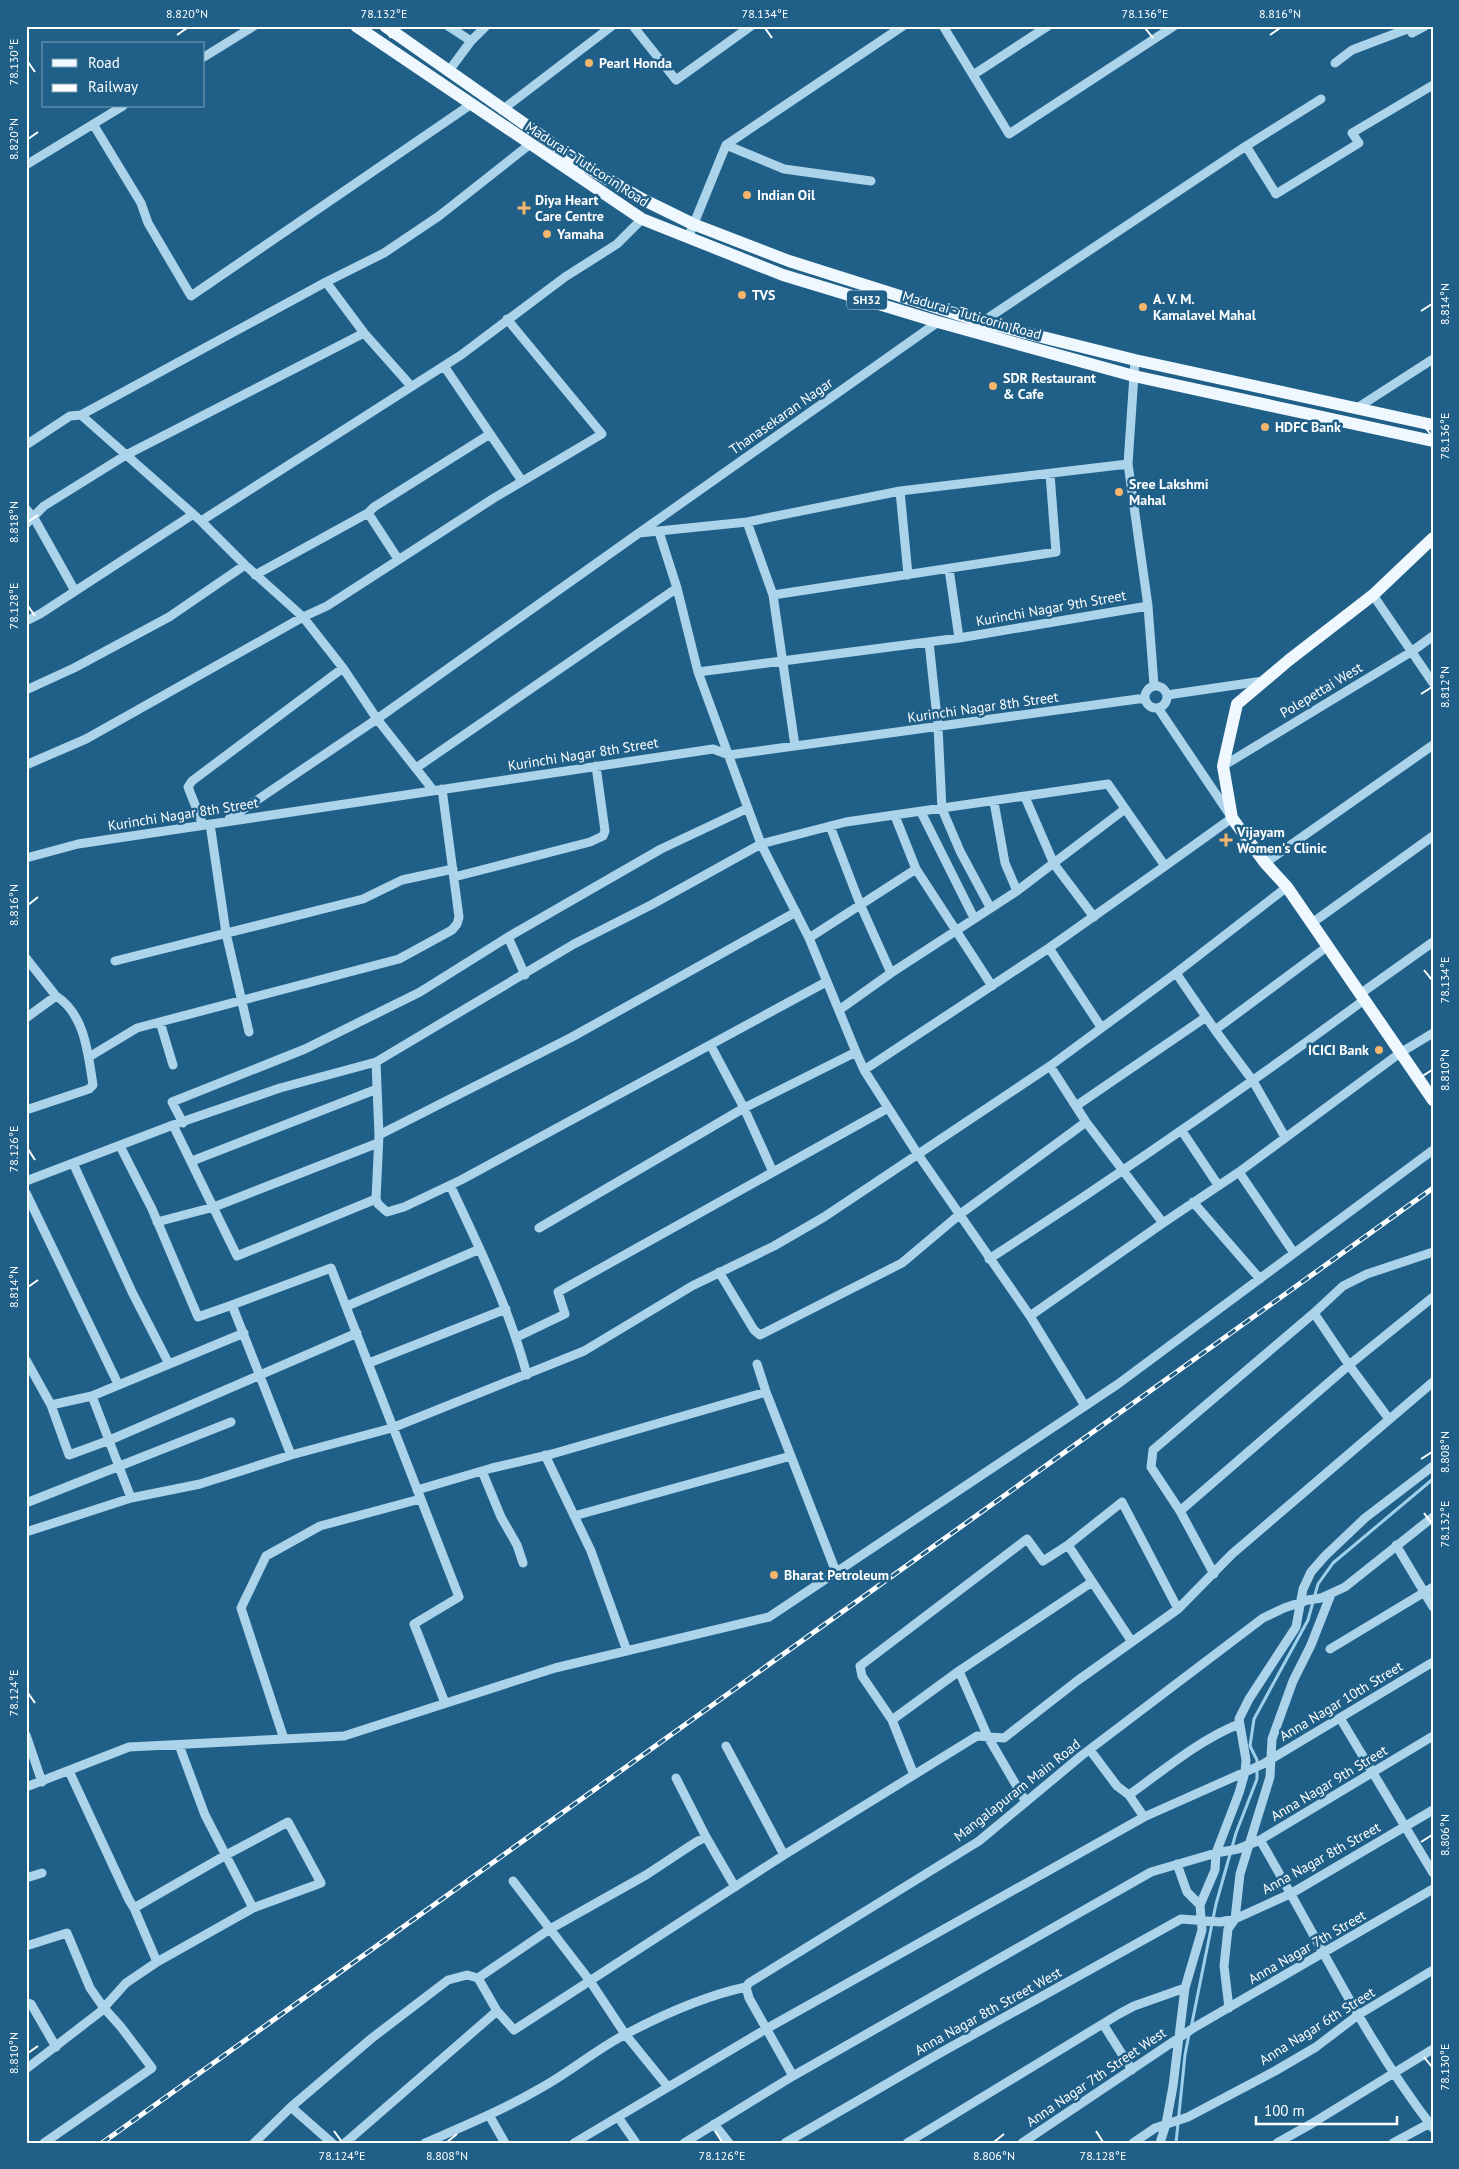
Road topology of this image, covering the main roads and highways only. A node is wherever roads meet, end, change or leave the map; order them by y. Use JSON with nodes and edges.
{"nodes":[{"id":1,"x":356,"y":26,"type":"edge"},
{"id":2,"x":385,"y":26,"type":"edge"},
{"id":3,"x":1433,"y":425,"type":"edge"},
{"id":4,"x":1433,"y":441,"type":"edge"},
{"id":5,"x":1433,"y":538,"type":"edge"},
{"id":6,"x":1433,"y":1100,"type":"edge"}],
"edges":[{"from":1,"to":4,"type":"main road","name":"Madurai - Tuticorin Road","number":"SH32"},
{"from":2,"to":3,"type":"main road","name":"Madurai - Tuticorin Road","number":"SH32"},
{"from":5,"to":6,"type":"main road"}]}
